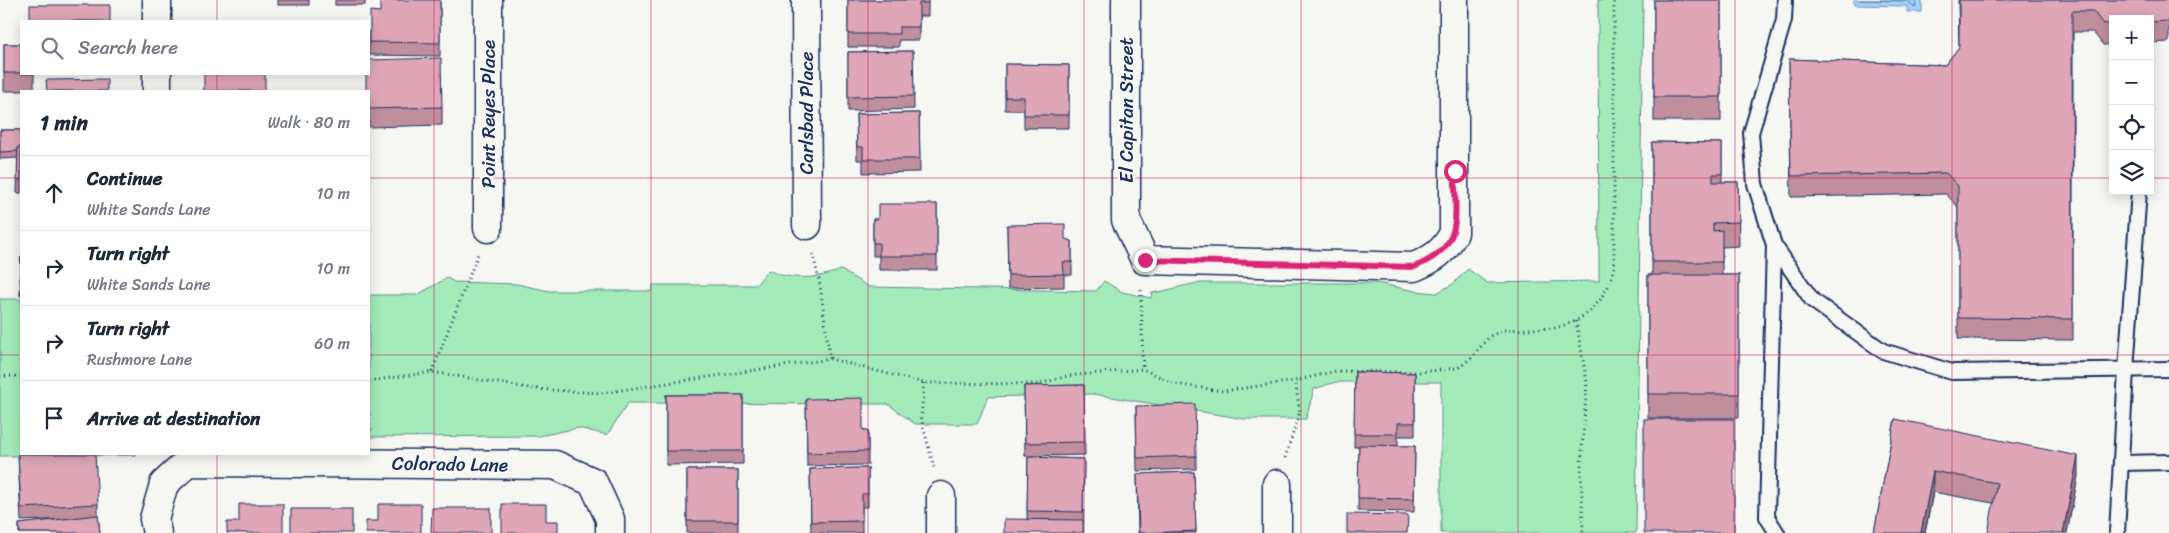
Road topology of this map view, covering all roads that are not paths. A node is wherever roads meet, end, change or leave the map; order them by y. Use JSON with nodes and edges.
{"nodes":[{"id":1,"x":157,"y":0,"type":"edge"},
{"id":2,"x":488,"y":0,"type":"edge"},
{"id":3,"x":806,"y":0,"type":"edge"},
{"id":4,"x":1126,"y":0,"type":"edge"},
{"id":5,"x":1454,"y":0,"type":"edge"},
{"id":6,"x":1785,"y":0,"type":"edge"},
{"id":7,"x":157,"y":20,"type":"edge"},
{"id":8,"x":157,"y":75,"type":"edge"},
{"id":9,"x":157,"y":90,"type":"edge"},
{"id":10,"x":2139,"y":195,"type":"edge"},
{"id":11,"x":806,"y":225,"type":"road end"},
{"id":12,"x":488,"y":228,"type":"road end"},
{"id":13,"x":1774,"y":245,"type":"junction"},
{"id":14,"x":2169,"y":369,"type":"edge"},
{"id":15,"x":2126,"y":370,"type":"junction"},
{"id":16,"x":2169,"y":462,"type":"edge"},
{"id":17,"x":2121,"y":463,"type":"junction"},
{"id":18,"x":1277,"y":484,"type":"road end"},
{"id":19,"x":941,"y":496,"type":"road end"},
{"id":20,"x":157,"y":533,"type":"edge"},
{"id":21,"x":610,"y":533,"type":"edge"},
{"id":22,"x":941,"y":533,"type":"edge"},
{"id":23,"x":1277,"y":533,"type":"edge"},
{"id":24,"x":1777,"y":533,"type":"edge"},
{"id":25,"x":2117,"y":533,"type":"edge"}],
"edges":[{"from":1,"to":7,"type":"street"},
{"from":2,"to":12,"type":"street","name":"Point Reyes Place"},
{"from":3,"to":11,"type":"street","name":"Carlsbad Place"},
{"from":4,"to":5,"type":"street","name":"El Capitan Street"},
{"from":6,"to":13,"type":"lane"},
{"from":8,"to":9,"type":"street"},
{"from":10,"to":15,"type":"lane"},
{"from":13,"to":15,"type":"lane"},
{"from":13,"to":24,"type":"lane"},
{"from":14,"to":15,"type":"lane"},
{"from":15,"to":17,"type":"lane"},
{"from":16,"to":17,"type":"lane"},
{"from":17,"to":25,"type":"lane"},
{"from":18,"to":23,"type":"street"},
{"from":19,"to":22,"type":"street"},
{"from":20,"to":21,"type":"street","name":"Colorado Lane"}]}
